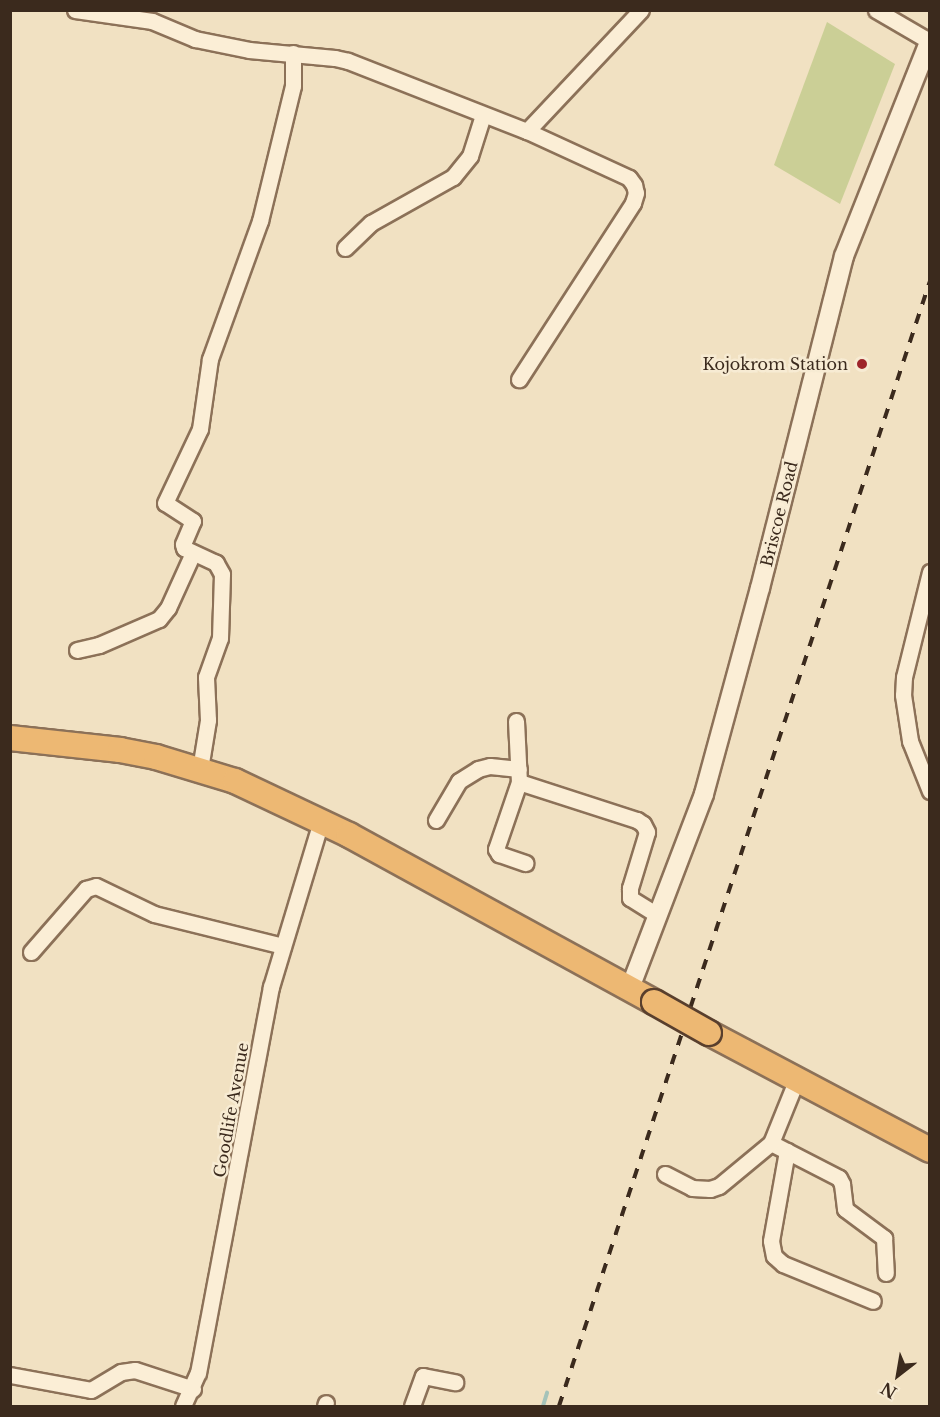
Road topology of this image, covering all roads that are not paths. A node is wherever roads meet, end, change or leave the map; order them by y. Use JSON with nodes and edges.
{"nodes":[{"id":1,"x":75,"y":10,"type":"edge"},
{"id":2,"x":641,"y":10,"type":"edge"},
{"id":3,"x":876,"y":10,"type":"edge"},
{"id":4,"x":152,"y":16,"type":"edge"},
{"id":5,"x":929,"y":41,"type":"edge"},
{"id":6,"x":293,"y":53,"type":"junction"},
{"id":7,"x":483,"y":115,"type":"junction"},
{"id":8,"x":527,"y":131,"type":"junction"},
{"id":9,"x":345,"y":248,"type":"dead end"},
{"id":10,"x":519,"y":379,"type":"dead end"},
{"id":11,"x":194,"y":553,"type":"junction"},
{"id":12,"x":930,"y":572,"type":"edge"},
{"id":13,"x":77,"y":650,"type":"dead end"},
{"id":14,"x":516,"y":721,"type":"dead end"},
{"id":15,"x":10,"y":738,"type":"edge"},
{"id":16,"x":200,"y":769,"type":"junction"},
{"id":17,"x":519,"y":776,"type":"junction"},
{"id":18,"x":930,"y":791,"type":"edge"},
{"id":19,"x":436,"y":820,"type":"dead end"},
{"id":20,"x":321,"y":821,"type":"junction"},
{"id":21,"x":525,"y":863,"type":"dead end"},
{"id":22,"x":657,"y":915,"type":"junction"},
{"id":23,"x":283,"y":946,"type":"junction"},
{"id":24,"x":31,"y":952,"type":"dead end"},
{"id":25,"x":630,"y":988,"type":"junction"},
{"id":26,"x":796,"y":1081,"type":"junction"},
{"id":27,"x":771,"y":1143,"type":"junction"},
{"id":28,"x":930,"y":1150,"type":"edge"},
{"id":29,"x":787,"y":1151,"type":"junction"},
{"id":30,"x":665,"y":1174,"type":"dead end"},
{"id":31,"x":886,"y":1273,"type":"dead end"},
{"id":32,"x":873,"y":1301,"type":"dead end"},
{"id":33,"x":10,"y":1375,"type":"edge"},
{"id":34,"x":455,"y":1382,"type":"dead end"},
{"id":35,"x":193,"y":1389,"type":"junction"},
{"id":36,"x":183,"y":1407,"type":"edge"},
{"id":37,"x":412,"y":1407,"type":"edge"}],
"edges":[{"from":1,"to":4,"type":"street"},
{"from":2,"to":8,"type":"street"},
{"from":3,"to":5,"type":"street"},
{"from":4,"to":6,"type":"street"},
{"from":5,"to":22,"type":"street","name":"Briscoe Road"},
{"from":6,"to":7,"type":"street"},
{"from":6,"to":11,"type":"street"},
{"from":7,"to":8,"type":"street"},
{"from":7,"to":9,"type":"street"},
{"from":8,"to":10,"type":"street"},
{"from":11,"to":13,"type":"street"},
{"from":11,"to":16,"type":"street"},
{"from":12,"to":18,"type":"street"},
{"from":14,"to":17,"type":"street"},
{"from":15,"to":16,"type":"highway"},
{"from":16,"to":20,"type":"highway"},
{"from":17,"to":19,"type":"street"},
{"from":17,"to":21,"type":"street"},
{"from":17,"to":22,"type":"street"},
{"from":20,"to":23,"type":"street","name":"Goodlife Avenue"},
{"from":20,"to":25,"type":"highway"},
{"from":22,"to":25,"type":"street","name":"Briscoe Road"},
{"from":23,"to":24,"type":"street"},
{"from":23,"to":35,"type":"street","name":"Goodlife Avenue"},
{"from":25,"to":26,"type":"highway","bridge":true},
{"from":26,"to":27,"type":"street"},
{"from":26,"to":28,"type":"highway"},
{"from":27,"to":29,"type":"street"},
{"from":27,"to":30,"type":"street"},
{"from":29,"to":31,"type":"street"},
{"from":29,"to":32,"type":"street"},
{"from":33,"to":35,"type":"street"},
{"from":34,"to":37,"type":"street"},
{"from":35,"to":36,"type":"street","name":"Goodlife Avenue"}]}
